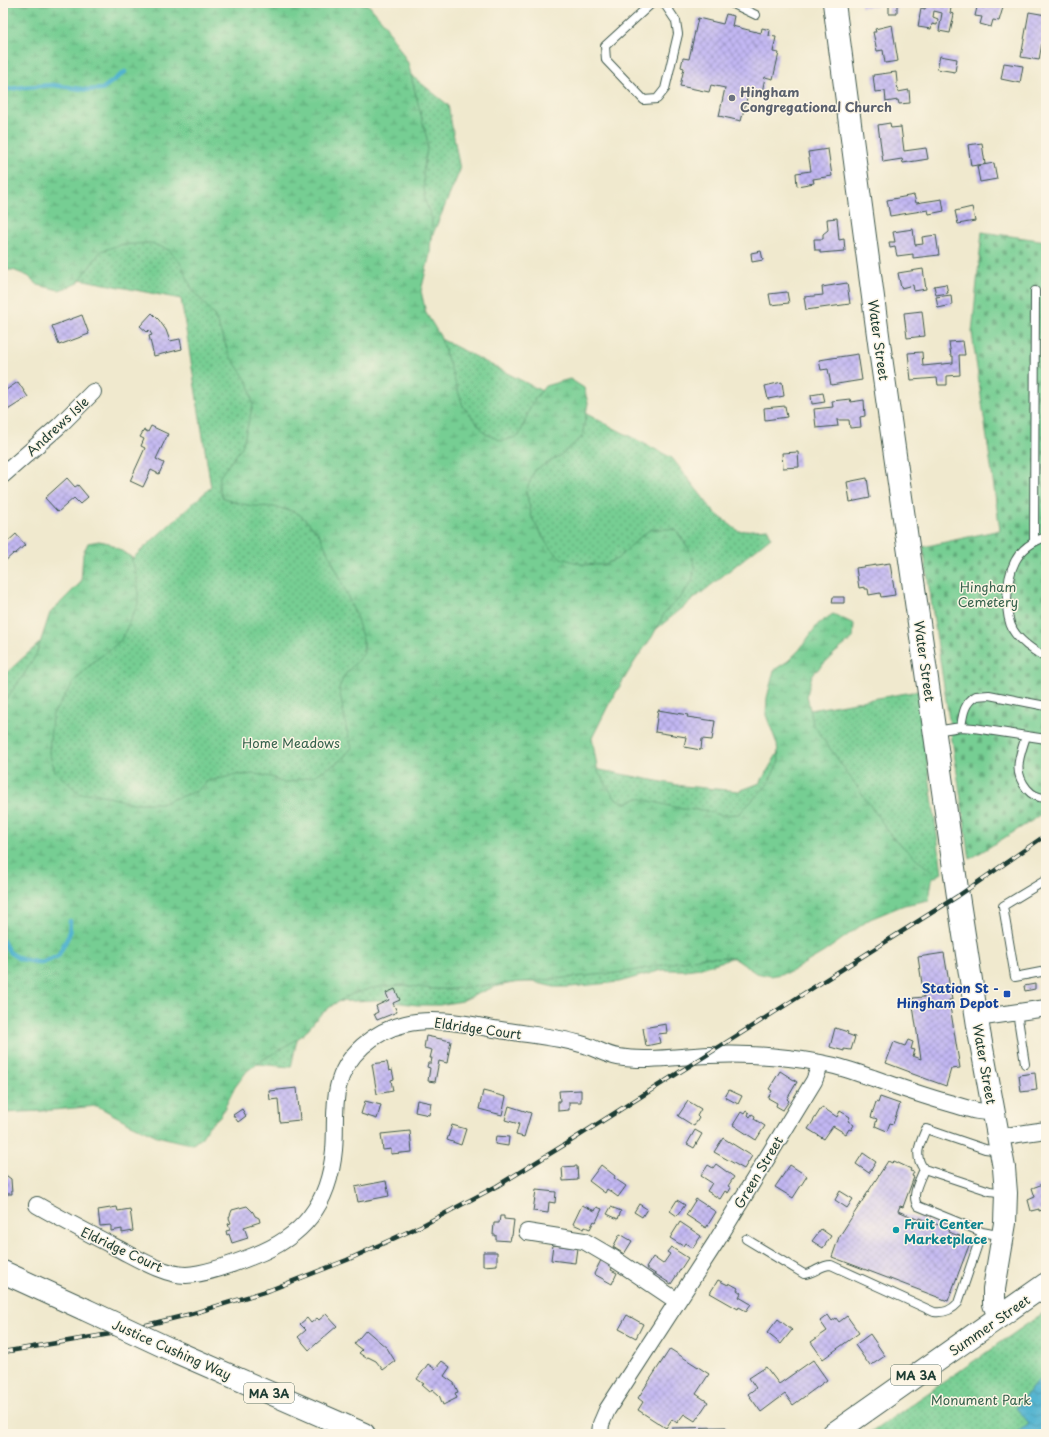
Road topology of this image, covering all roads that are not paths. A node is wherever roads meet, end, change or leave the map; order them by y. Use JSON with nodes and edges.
{"nodes":[{"id":1,"x":652,"y":3,"type":"edge"},
{"id":2,"x":664,"y":3,"type":"edge"},
{"id":3,"x":731,"y":3,"type":"edge"},
{"id":4,"x":834,"y":3,"type":"edge"},
{"id":5,"x":756,"y":15,"type":"dead end"},
{"id":6,"x":1035,"y":291,"type":"dead end"},
{"id":7,"x":93,"y":392,"type":"dead end"},
{"id":8,"x":3,"y":475,"type":"edge"},
{"id":9,"x":1046,"y":537,"type":"edge"},
{"id":10,"x":1034,"y":541,"type":"junction"},
{"id":11,"x":1046,"y":658,"type":"edge"},
{"id":12,"x":1046,"y":706,"type":"edge"},
{"id":13,"x":961,"y":727,"type":"junction"},
{"id":14,"x":935,"y":731,"type":"junction"},
{"id":15,"x":1026,"y":736,"type":"junction"},
{"id":16,"x":1046,"y":739,"type":"edge"},
{"id":17,"x":1046,"y":798,"type":"edge"},
{"id":18,"x":1046,"y":880,"type":"edge"},
{"id":19,"x":1046,"y":971,"type":"edge"},
{"id":20,"x":1046,"y":1008,"type":"edge"},
{"id":21,"x":1017,"y":1012,"type":"junction"},
{"id":22,"x":977,"y":1018,"type":"junction"},
{"id":23,"x":821,"y":1063,"type":"junction"},
{"id":24,"x":1025,"y":1064,"type":"dead end"},
{"id":25,"x":994,"y":1111,"type":"junction"},
{"id":26,"x":1046,"y":1130,"type":"edge"},
{"id":27,"x":1000,"y":1143,"type":"junction"},
{"id":28,"x":924,"y":1169,"type":"junction"},
{"id":29,"x":1006,"y":1193,"type":"junction"},
{"id":30,"x":37,"y":1205,"type":"dead end"},
{"id":31,"x":527,"y":1232,"type":"dead end"},
{"id":32,"x":982,"y":1232,"type":"junction"},
{"id":33,"x":1004,"y":1236,"type":"junction"},
{"id":34,"x":746,"y":1239,"type":"dead end"},
{"id":35,"x":3,"y":1272,"type":"edge"},
{"id":36,"x":1046,"y":1284,"type":"edge"},
{"id":37,"x":678,"y":1301,"type":"junction"},
{"id":38,"x":1000,"y":1317,"type":"junction"},
{"id":39,"x":364,"y":1434,"type":"edge"},
{"id":40,"x":600,"y":1434,"type":"edge"},
{"id":41,"x":833,"y":1434,"type":"edge"}],
"edges":[{"from":1,"to":2,"type":"lane"},
{"from":3,"to":5,"type":"lane"},
{"from":4,"to":14,"type":"main road","name":"Water Street"},
{"from":6,"to":10,"type":"lane"},
{"from":7,"to":8,"type":"street","name":"Andrews Isle"},
{"from":9,"to":10,"type":"lane"},
{"from":10,"to":11,"type":"lane"},
{"from":12,"to":13,"type":"lane"},
{"from":13,"to":14,"type":"lane"},
{"from":13,"to":15,"type":"lane"},
{"from":14,"to":22,"type":"main road","name":"Water Street"},
{"from":15,"to":16,"type":"lane"},
{"from":15,"to":17,"type":"lane"},
{"from":18,"to":19,"type":"lane"},
{"from":20,"to":21,"type":"street"},
{"from":21,"to":22,"type":"street"},
{"from":21,"to":24,"type":"lane"},
{"from":22,"to":25,"type":"main road","name":"Water Street"},
{"from":23,"to":25,"type":"street"},
{"from":23,"to":30,"type":"street","name":"Eldridge Court"},
{"from":23,"to":37,"type":"street","name":"Green Street"},
{"from":25,"to":27,"type":"main road","name":"Water Street"},
{"from":26,"to":27,"type":"street"},
{"from":27,"to":28,"type":"lane"},
{"from":27,"to":29,"type":"main road","name":"Water Street"},
{"from":28,"to":29,"type":"lane"},
{"from":28,"to":32,"type":"lane"},
{"from":29,"to":33,"type":"main road","name":"Water Street"},
{"from":31,"to":37,"type":"street"},
{"from":32,"to":33,"type":"lane"},
{"from":32,"to":34,"type":"lane"},
{"from":33,"to":38,"type":"main road","name":"Water Street"},
{"from":35,"to":39,"type":"main road","name":"Justice Cushing Way","number":"MA 3A","bridge":true},
{"from":36,"to":38,"type":"main road","name":"Summer Street","number":"MA 3A"},
{"from":37,"to":40,"type":"street","name":"Green Street"},
{"from":38,"to":41,"type":"main road","name":"Summer Street","number":"MA 3A"}]}
